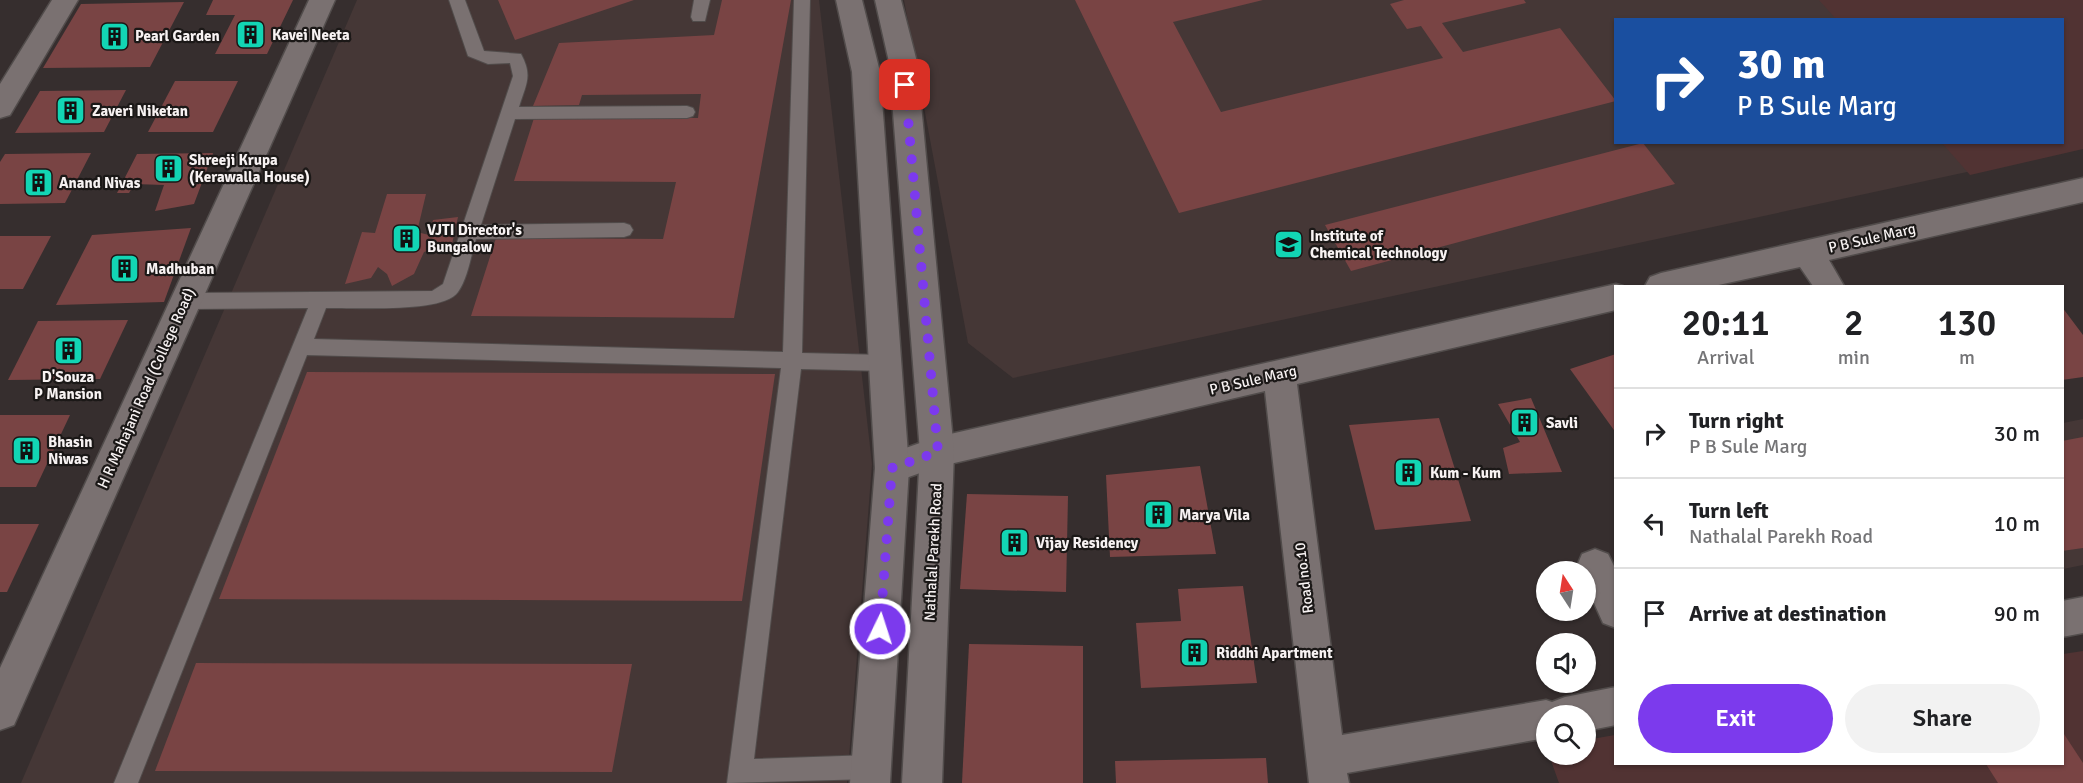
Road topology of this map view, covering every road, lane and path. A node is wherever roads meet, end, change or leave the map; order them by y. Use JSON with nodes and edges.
{"nodes":[{"id":1,"x":65,"y":0,"type":"edge"},
{"id":2,"x":322,"y":0,"type":"edge"},
{"id":3,"x":457,"y":0,"type":"edge"},
{"id":4,"x":702,"y":0,"type":"edge"},
{"id":5,"x":802,"y":0,"type":"edge"},
{"id":6,"x":849,"y":0,"type":"edge"},
{"id":7,"x":888,"y":0,"type":"edge"},
{"id":8,"x":699,"y":17,"type":"dead end"},
{"id":9,"x":0,"y":108,"type":"edge"},
{"id":10,"x":687,"y":112,"type":"dead end"},
{"id":11,"x":511,"y":113,"type":"junction"},
{"id":12,"x":2083,"y":190,"type":"edge"},
{"id":13,"x":624,"y":230,"type":"dead end"},
{"id":14,"x":470,"y":232,"type":"junction"},
{"id":15,"x":1808,"y":253,"type":"junction"},
{"id":16,"x":1665,"y":285,"type":"edge"},
{"id":17,"x":1828,"y":285,"type":"edge"},
{"id":18,"x":1614,"y":297,"type":"edge"},
{"id":19,"x":320,"y":300,"type":"junction"},
{"id":20,"x":186,"y":301,"type":"junction"},
{"id":21,"x":301,"y":347,"type":"junction"},
{"id":22,"x":792,"y":361,"type":"junction"},
{"id":23,"x":885,"y":363,"type":"junction"},
{"id":24,"x":1279,"y":374,"type":"junction"},
{"id":25,"x":938,"y":452,"type":"junction"},
{"id":26,"x":892,"y":468,"type":"junction"},
{"id":27,"x":1596,"y":568,"type":"edge"},
{"id":28,"x":1614,"y":607,"type":"edge"},
{"id":29,"x":2083,"y":615,"type":"edge"},
{"id":30,"x":2064,"y":619,"type":"edge"},
{"id":31,"x":1614,"y":706,"type":"edge"},
{"id":32,"x":1596,"y":710,"type":"edge"},
{"id":33,"x":0,"y":711,"type":"edge"},
{"id":34,"x":1536,"y":721,"type":"edge"},
{"id":35,"x":1328,"y":770,"type":"edge"},
{"id":36,"x":870,"y":775,"type":"edge"},
{"id":37,"x":740,"y":777,"type":"edge"},
{"id":38,"x":126,"y":783,"type":"edge"},
{"id":39,"x":922,"y":783,"type":"edge"}],
"edges":[{"from":1,"to":9,"type":"street"},
{"from":2,"to":20,"type":"street","name":"H R Mahajani Road (College Road)"},
{"from":3,"to":11,"type":"lane"},
{"from":4,"to":8,"type":"lane"},
{"from":5,"to":22,"type":"lane"},
{"from":6,"to":23,"type":"street"},
{"from":7,"to":25,"type":"street","name":"Nathalal Parekh Road"},
{"from":10,"to":11,"type":"lane"},
{"from":11,"to":14,"type":"lane"},
{"from":12,"to":15,"type":"street","name":"P B Sule Marg"},
{"from":13,"to":14,"type":"lane"},
{"from":14,"to":19,"type":"lane"},
{"from":15,"to":16,"type":"street","name":"P B Sule Marg"},
{"from":15,"to":17,"type":"street"},
{"from":18,"to":24,"type":"street","name":"P B Sule Marg"},
{"from":19,"to":20,"type":"lane"},
{"from":19,"to":21,"type":"lane"},
{"from":20,"to":33,"type":"street","name":"H R Mahajani Road (College Road)"},
{"from":21,"to":22,"type":"lane"},
{"from":21,"to":38,"type":"lane"},
{"from":22,"to":23,"type":"lane"},
{"from":22,"to":37,"type":"lane"},
{"from":23,"to":26,"type":"street"},
{"from":24,"to":25,"type":"street","name":"P B Sule Marg"},
{"from":24,"to":35,"type":"street","name":"Road no.10"},
{"from":25,"to":26,"type":"street","name":"P B Sule Marg"},
{"from":25,"to":39,"type":"street","name":"Nathalal Parekh Road"},
{"from":26,"to":36,"type":"street"},
{"from":27,"to":28,"type":"street"},
{"from":29,"to":30,"type":"street"},
{"from":31,"to":32,"type":"street"},
{"from":34,"to":35,"type":"street"},
{"from":36,"to":37,"type":"lane"}]}
